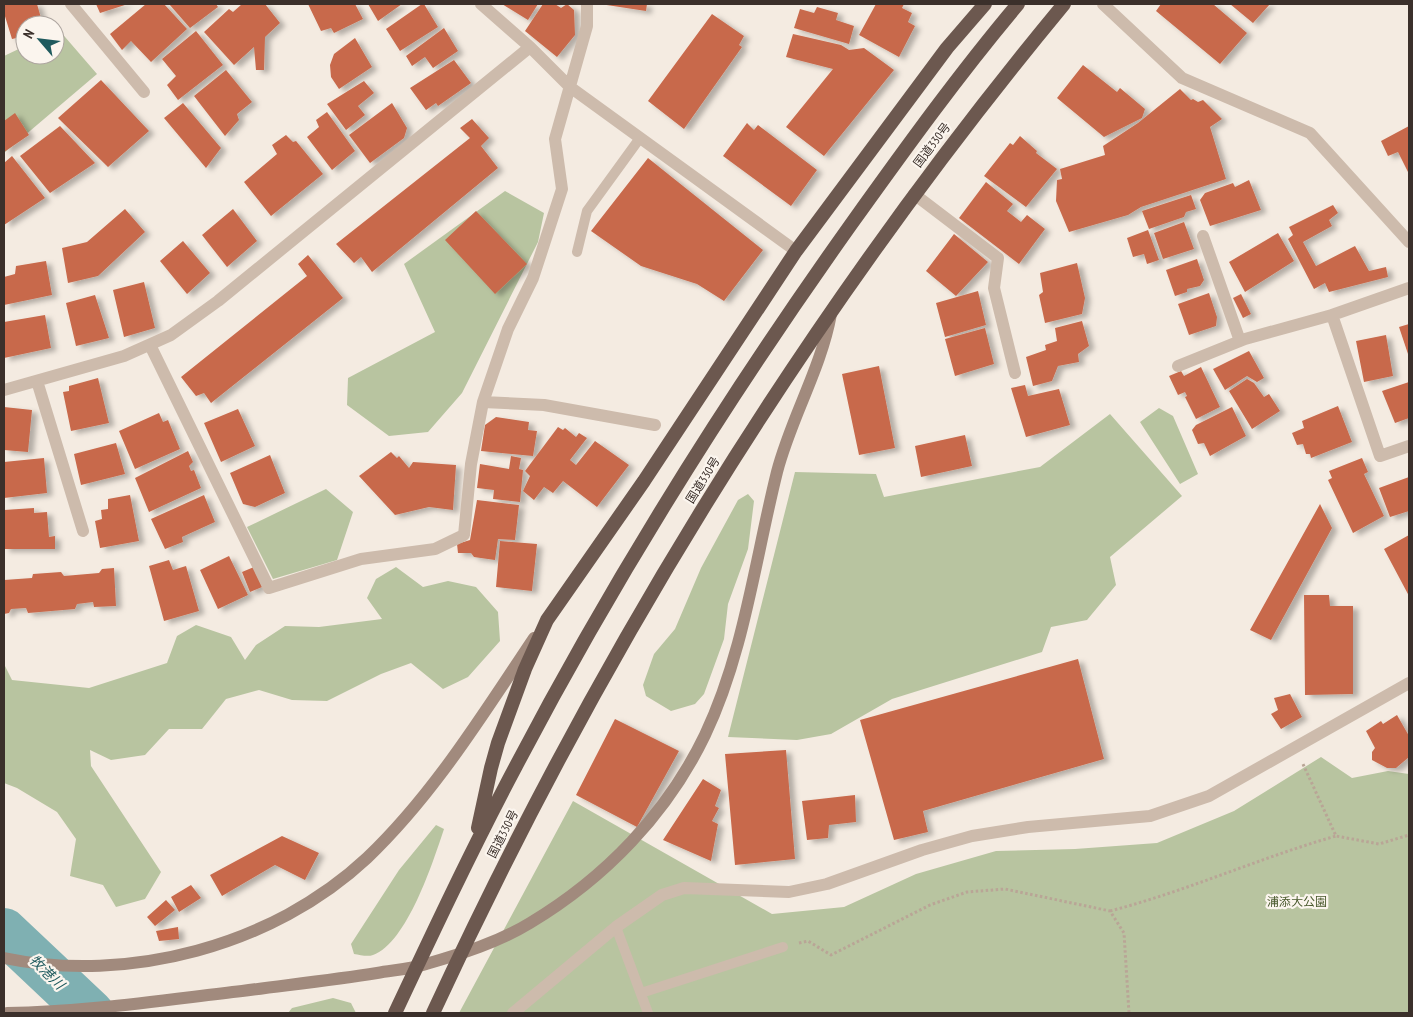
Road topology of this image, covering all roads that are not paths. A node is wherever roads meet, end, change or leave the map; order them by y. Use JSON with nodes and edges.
{"nodes":[{"id":1,"x":71,"y":4,"type":"edge"},
{"id":2,"x":481,"y":4,"type":"edge"},
{"id":3,"x":587,"y":4,"type":"edge"},
{"id":4,"x":985,"y":4,"type":"edge"},
{"id":5,"x":1018,"y":4,"type":"edge"},
{"id":6,"x":1064,"y":4,"type":"edge"},
{"id":7,"x":1103,"y":4,"type":"edge"},
{"id":8,"x":1116,"y":8,"type":"edge"},
{"id":9,"x":530,"y":47,"type":"junction"},
{"id":10,"x":570,"y":87,"type":"junction"},
{"id":11,"x":144,"y":92,"type":"dead end"},
{"id":12,"x":640,"y":138,"type":"junction"},
{"id":13,"x":914,"y":194,"type":"junction"},
{"id":14,"x":1203,"y":236,"type":"dead end"},
{"id":15,"x":1409,"y":242,"type":"edge"},
{"id":16,"x":796,"y":251,"type":"junction"},
{"id":17,"x":577,"y":252,"type":"dead end"},
{"id":18,"x":1409,"y":288,"type":"edge"},
{"id":19,"x":831,"y":312,"type":"junction"},
{"id":20,"x":1332,"y":315,"type":"junction"},
{"id":21,"x":1240,"y":341,"type":"junction"},
{"id":22,"x":150,"y":345,"type":"junction"},
{"id":23,"x":1178,"y":366,"type":"dead end"},
{"id":24,"x":1015,"y":373,"type":"dead end"},
{"id":25,"x":37,"y":381,"type":"junction"},
{"id":26,"x":4,"y":390,"type":"edge"},
{"id":27,"x":483,"y":402,"type":"junction"},
{"id":28,"x":655,"y":425,"type":"dead end"},
{"id":29,"x":1409,"y":446,"type":"edge"},
{"id":30,"x":83,"y":531,"type":"dead end"},
{"id":31,"x":547,"y":620,"type":"junction"},
{"id":32,"x":1409,"y":683,"type":"edge"},
{"id":33,"x":474,"y":848,"type":"junction"},
{"id":34,"x":616,"y":927,"type":"junction"},
{"id":35,"x":783,"y":947,"type":"road end"},
{"id":36,"x":4,"y":958,"type":"edge"},
{"id":37,"x":641,"y":993,"type":"junction"},
{"id":38,"x":8,"y":1013,"type":"edge"},
{"id":39,"x":396,"y":1013,"type":"edge"},
{"id":40,"x":433,"y":1013,"type":"edge"},
{"id":41,"x":513,"y":1013,"type":"edge"},
{"id":42,"x":648,"y":1013,"type":"edge"}],
"edges":[{"from":1,"to":11,"type":"street"},
{"from":2,"to":9,"type":"street"},
{"from":3,"to":10,"type":"street"},
{"from":4,"to":16,"type":"highway"},
{"from":5,"to":33,"type":"highway","name":"国道330号"},
{"from":6,"to":13,"type":"highway","name":"国道330号"},
{"from":7,"to":8,"type":"street"},
{"from":8,"to":15,"type":"street"},
{"from":9,"to":10,"type":"street"},
{"from":9,"to":22,"type":"street"},
{"from":10,"to":12,"type":"street"},
{"from":10,"to":27,"type":"street"},
{"from":12,"to":16,"type":"street"},
{"from":12,"to":17,"type":"lane"},
{"from":13,"to":19,"type":"highway","name":"国道330号"},
{"from":13,"to":24,"type":"street"},
{"from":14,"to":21,"type":"street"},
{"from":16,"to":31,"type":"highway"},
{"from":18,"to":20,"type":"street"},
{"from":19,"to":38,"type":"main road"},
{"from":19,"to":40,"type":"highway","name":"国道330号"},
{"from":20,"to":21,"type":"street"},
{"from":20,"to":29,"type":"street"},
{"from":21,"to":23,"type":"street"},
{"from":22,"to":25,"type":"street"},
{"from":22,"to":27,"type":"street"},
{"from":25,"to":26,"type":"street"},
{"from":25,"to":30,"type":"street"},
{"from":27,"to":28,"type":"street"},
{"from":31,"to":33,"type":"highway"},
{"from":31,"to":36,"type":"main road"},
{"from":32,"to":34,"type":"street"},
{"from":33,"to":39,"type":"highway","name":"国道330号"},
{"from":34,"to":37,"type":"lane"},
{"from":34,"to":41,"type":"street"},
{"from":35,"to":37,"type":"lane"},
{"from":37,"to":42,"type":"lane"}]}
